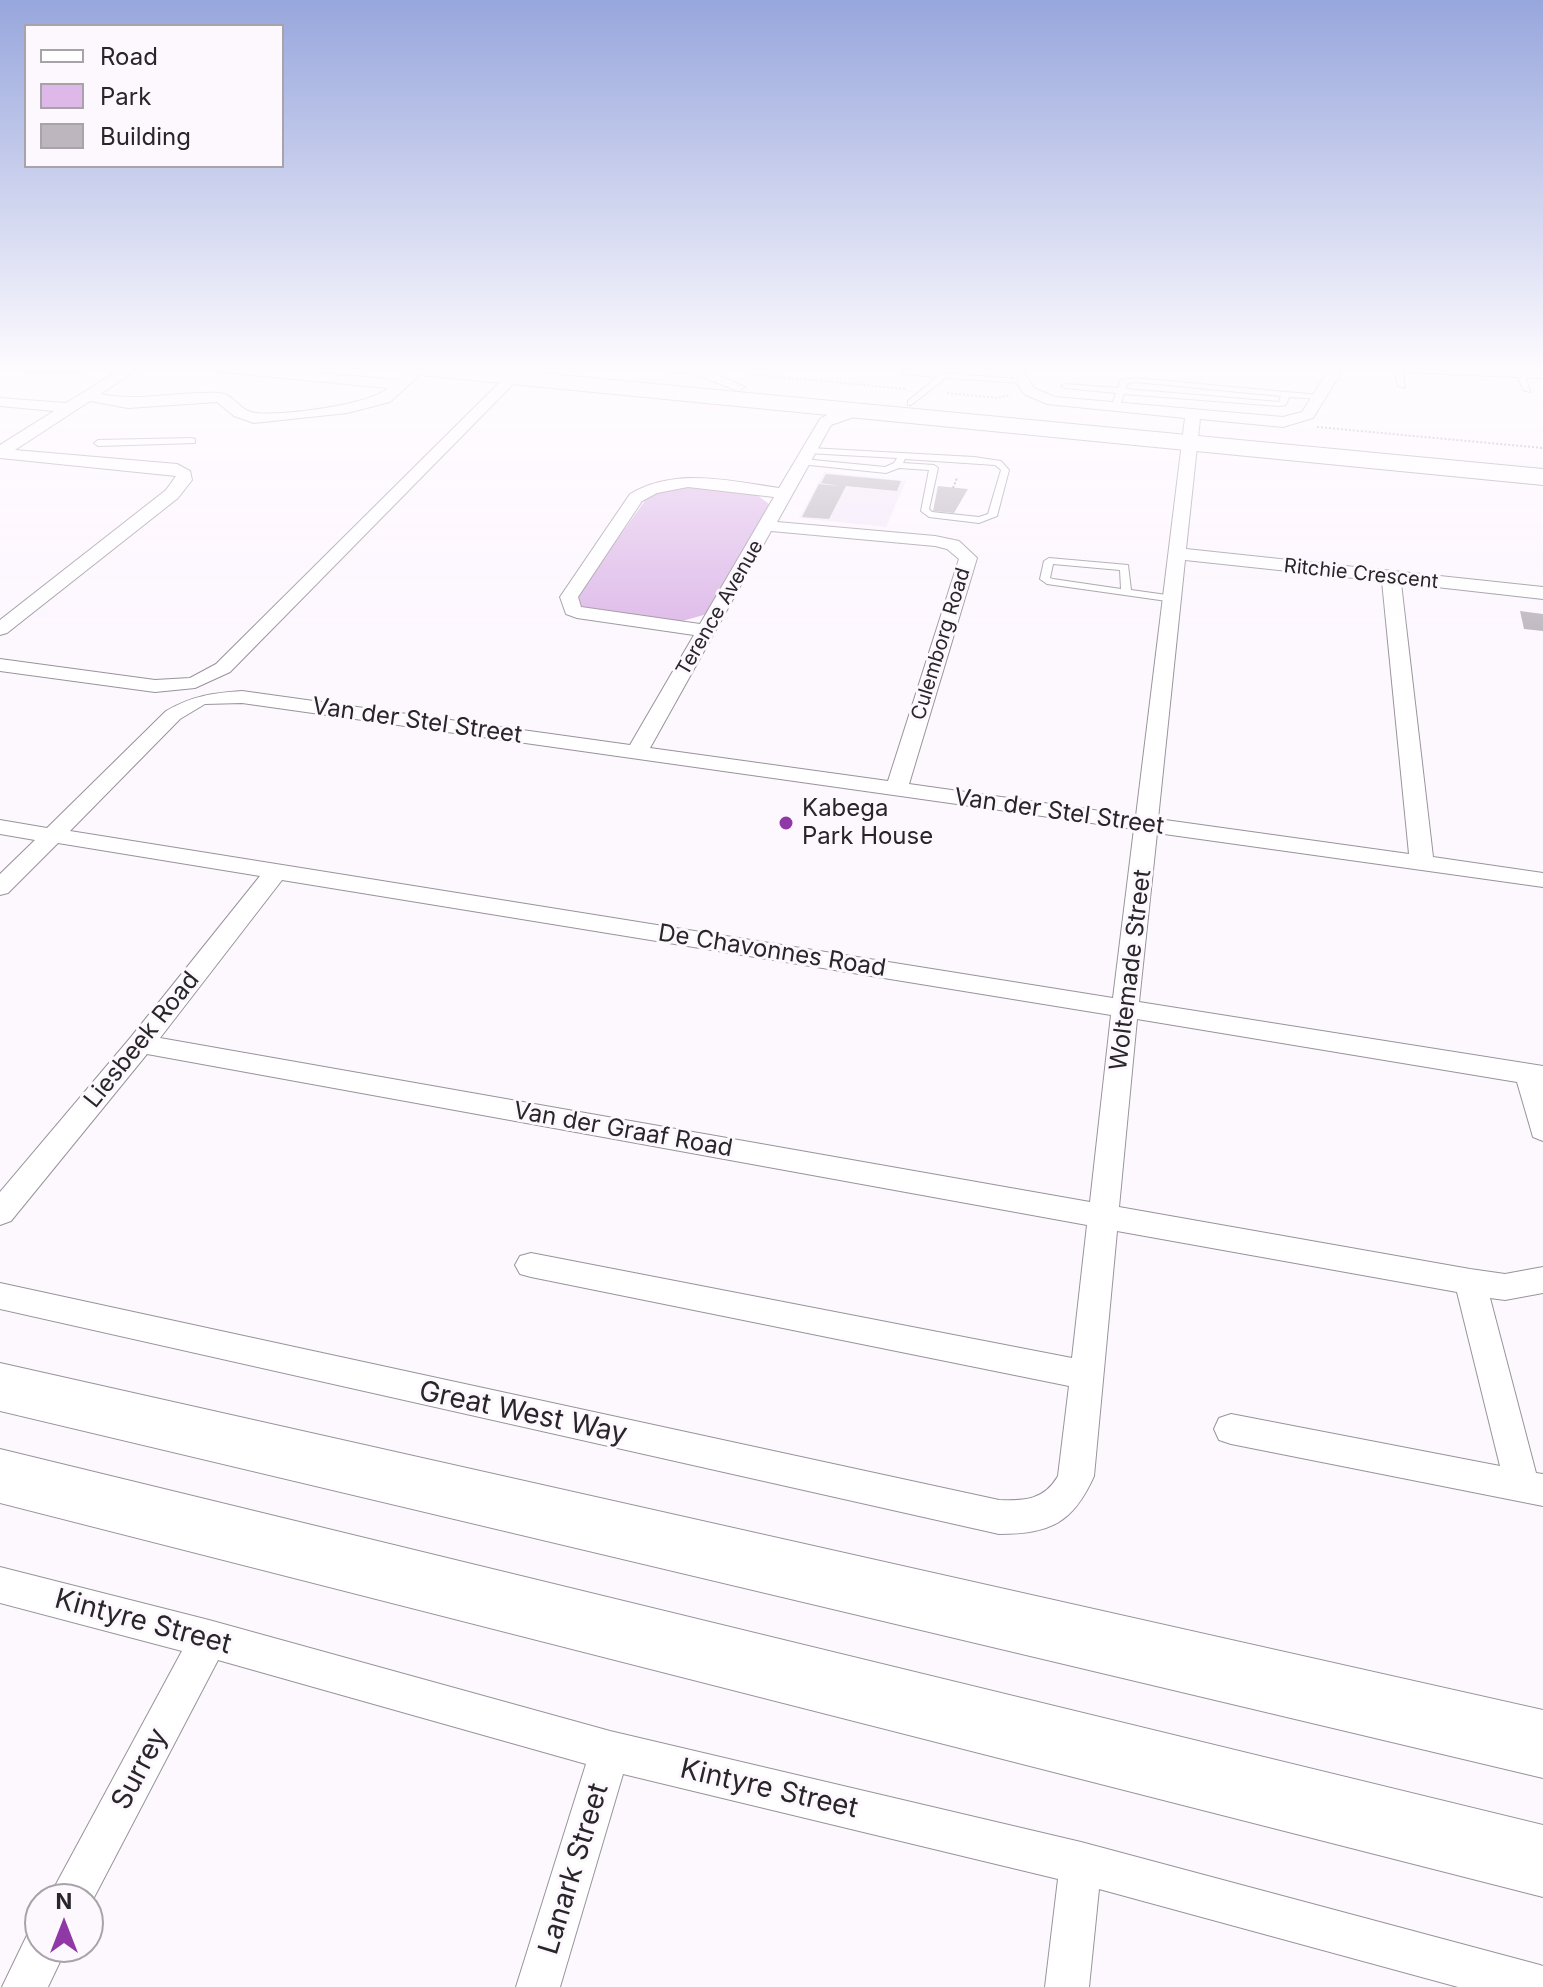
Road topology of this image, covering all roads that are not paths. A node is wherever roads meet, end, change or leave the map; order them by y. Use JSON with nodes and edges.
{"nodes":[{"id":1,"x":93,"y":461,"type":"edge"},
{"id":2,"x":120,"y":461,"type":"edge"},
{"id":3,"x":433,"y":461,"type":"edge"},
{"id":4,"x":804,"y":461,"type":"edge"},
{"id":5,"x":832,"y":461,"type":"edge"},
{"id":6,"x":900,"y":461,"type":"junction"},
{"id":7,"x":920,"y":461,"type":"edge"},
{"id":8,"x":978,"y":461,"type":"edge"},
{"id":9,"x":1189,"y":461,"type":"edge"},
{"id":10,"x":1424,"y":461,"type":"edge"},
{"id":11,"x":1520,"y":461,"type":"edge"},
{"id":12,"x":117,"y":463,"type":"junction"},
{"id":13,"x":1543,"y":463,"type":"edge"},
{"id":14,"x":1543,"y":477,"type":"edge"},
{"id":15,"x":785,"y":494,"type":"junction"},
{"id":16,"x":768,"y":526,"type":"junction"},
{"id":17,"x":1179,"y":554,"type":"junction"},
{"id":18,"x":1391,"y":577,"type":"junction"},
{"id":19,"x":1126,"y":591,"type":"junction"},
{"id":20,"x":1543,"y":593,"type":"edge"},
{"id":21,"x":1174,"y":599,"type":"junction"},
{"id":22,"x":0,"y":629,"type":"edge"},
{"id":23,"x":706,"y":631,"type":"junction"},
{"id":24,"x":0,"y":665,"type":"edge"},
{"id":25,"x":198,"y":691,"type":"junction"},
{"id":26,"x":637,"y":751,"type":"junction"},
{"id":27,"x":896,"y":790,"type":"junction"},
{"id":28,"x":1149,"y":825,"type":"junction"},
{"id":29,"x":0,"y":827,"type":"edge"},
{"id":30,"x":54,"y":834,"type":"junction"},
{"id":31,"x":1422,"y":862,"type":"junction"},
{"id":32,"x":277,"y":870,"type":"junction"},
{"id":33,"x":1543,"y":880,"type":"edge"},
{"id":34,"x":0,"y":888,"type":"edge"},
{"id":35,"x":1125,"y":1008,"type":"junction"},
{"id":36,"x":141,"y":1044,"type":"junction"},
{"id":37,"x":1536,"y":1075,"type":"edge"},
{"id":38,"x":1543,"y":1130,"type":"edge"},
{"id":39,"x":2,"y":1210,"type":"edge"},
{"id":40,"x":1105,"y":1215,"type":"junction"},
{"id":41,"x":531,"y":1265,"type":"dead end"},
{"id":42,"x":1543,"y":1280,"type":"edge"},
{"id":43,"x":1470,"y":1282,"type":"junction"},
{"id":44,"x":0,"y":1296,"type":"edge"},
{"id":45,"x":1086,"y":1375,"type":"junction"},
{"id":46,"x":0,"y":1387,"type":"edge"},
{"id":47,"x":1231,"y":1429,"type":"dead end"},
{"id":48,"x":0,"y":1476,"type":"edge"},
{"id":49,"x":1533,"y":1488,"type":"edge"},
{"id":50,"x":1047,"y":1514,"type":"joint"},
{"id":51,"x":0,"y":1585,"type":"edge"},
{"id":52,"x":209,"y":1639,"type":"junction"},
{"id":53,"x":1543,"y":1744,"type":"edge"},
{"id":54,"x":610,"y":1751,"type":"junction"},
{"id":55,"x":1543,"y":1861,"type":"edge"},
{"id":56,"x":1081,"y":1863,"type":"junction"},
{"id":57,"x":79,"y":1883,"type":"edge"},
{"id":58,"x":37,"y":1963,"type":"edge"},
{"id":59,"x":24,"y":1987,"type":"edge"},
{"id":60,"x":538,"y":1987,"type":"edge"},
{"id":61,"x":1067,"y":1987,"type":"edge"},
{"id":62,"x":1540,"y":1987,"type":"edge"}],
"edges":[{"from":1,"to":12,"type":"street"},
{"from":2,"to":12,"type":"lane"},
{"from":3,"to":25,"type":"street"},
{"from":4,"to":15,"type":"street","name":"Terence Avenue"},
{"from":5,"to":6,"type":"lane"},
{"from":6,"to":7,"type":"lane"},
{"from":6,"to":8,"type":"lane"},
{"from":9,"to":17,"type":"street","name":"Woltemade Street"},
{"from":10,"to":14,"type":"main road"},
{"from":11,"to":13,"type":"main road"},
{"from":12,"to":22,"type":"street"},
{"from":15,"to":16,"type":"street","name":"Terence Avenue"},
{"from":15,"to":23,"type":"street"},
{"from":16,"to":23,"type":"street","name":"Terence Avenue"},
{"from":16,"to":27,"type":"street","name":"Culemborg Road"},
{"from":17,"to":18,"type":"street","name":"Ritchie Crescent"},
{"from":17,"to":21,"type":"street","name":"Woltemade Street"},
{"from":18,"to":20,"type":"street","name":"Ritchie Crescent"},
{"from":18,"to":31,"type":"street"},
{"from":19,"to":19,"type":"lane"},
{"from":19,"to":21,"type":"lane"},
{"from":21,"to":28,"type":"street","name":"Woltemade Street"},
{"from":23,"to":26,"type":"street","name":"Terence Avenue"},
{"from":24,"to":25,"type":"street","name":"Van der Stel Street"},
{"from":25,"to":26,"type":"street","name":"Van der Stel Street"},
{"from":25,"to":30,"type":"street"},
{"from":26,"to":27,"type":"street","name":"Van der Stel Street"},
{"from":27,"to":28,"type":"street","name":"Van der Stel Street"},
{"from":28,"to":31,"type":"street","name":"Van der Stel Street"},
{"from":28,"to":35,"type":"street","name":"Woltemade Street"},
{"from":29,"to":30,"type":"street","name":"De Chavonnes Road"},
{"from":30,"to":32,"type":"street","name":"De Chavonnes Road"},
{"from":30,"to":34,"type":"street"},
{"from":31,"to":33,"type":"street","name":"Van der Stel Street"},
{"from":32,"to":35,"type":"street","name":"De Chavonnes Road"},
{"from":32,"to":36,"type":"street","name":"Liesbeek Road"},
{"from":35,"to":37,"type":"street","name":"De Chavonnes Road"},
{"from":35,"to":40,"type":"street","name":"Woltemade Street"},
{"from":36,"to":39,"type":"street","name":"Liesbeek Road"},
{"from":36,"to":40,"type":"street","name":"Van der Graaf Road"},
{"from":37,"to":38,"type":"street"},
{"from":40,"to":43,"type":"street","name":"Van der Graaf Road"},
{"from":40,"to":45,"type":"street","name":"Woltemade Street"},
{"from":41,"to":45,"type":"street"},
{"from":42,"to":43,"type":"street","name":"Van der Graaf Road"},
{"from":43,"to":49,"type":"street"},
{"from":44,"to":50,"type":"street","name":"Great West Way"},
{"from":45,"to":50,"type":"street","name":"Woltemade Street"},
{"from":46,"to":53,"type":"highway"},
{"from":47,"to":49,"type":"street"},
{"from":48,"to":55,"type":"highway"},
{"from":51,"to":52,"type":"street","name":"Kintyre Street"},
{"from":52,"to":54,"type":"street","name":"Kintyre Street"},
{"from":52,"to":57,"type":"street","name":"Surrey"},
{"from":54,"to":56,"type":"street","name":"Kintyre Street"},
{"from":54,"to":60,"type":"street","name":"Lanark Street"},
{"from":56,"to":61,"type":"street"},
{"from":56,"to":62,"type":"street","name":"Kintyre Street"},
{"from":58,"to":59,"type":"street"}]}
